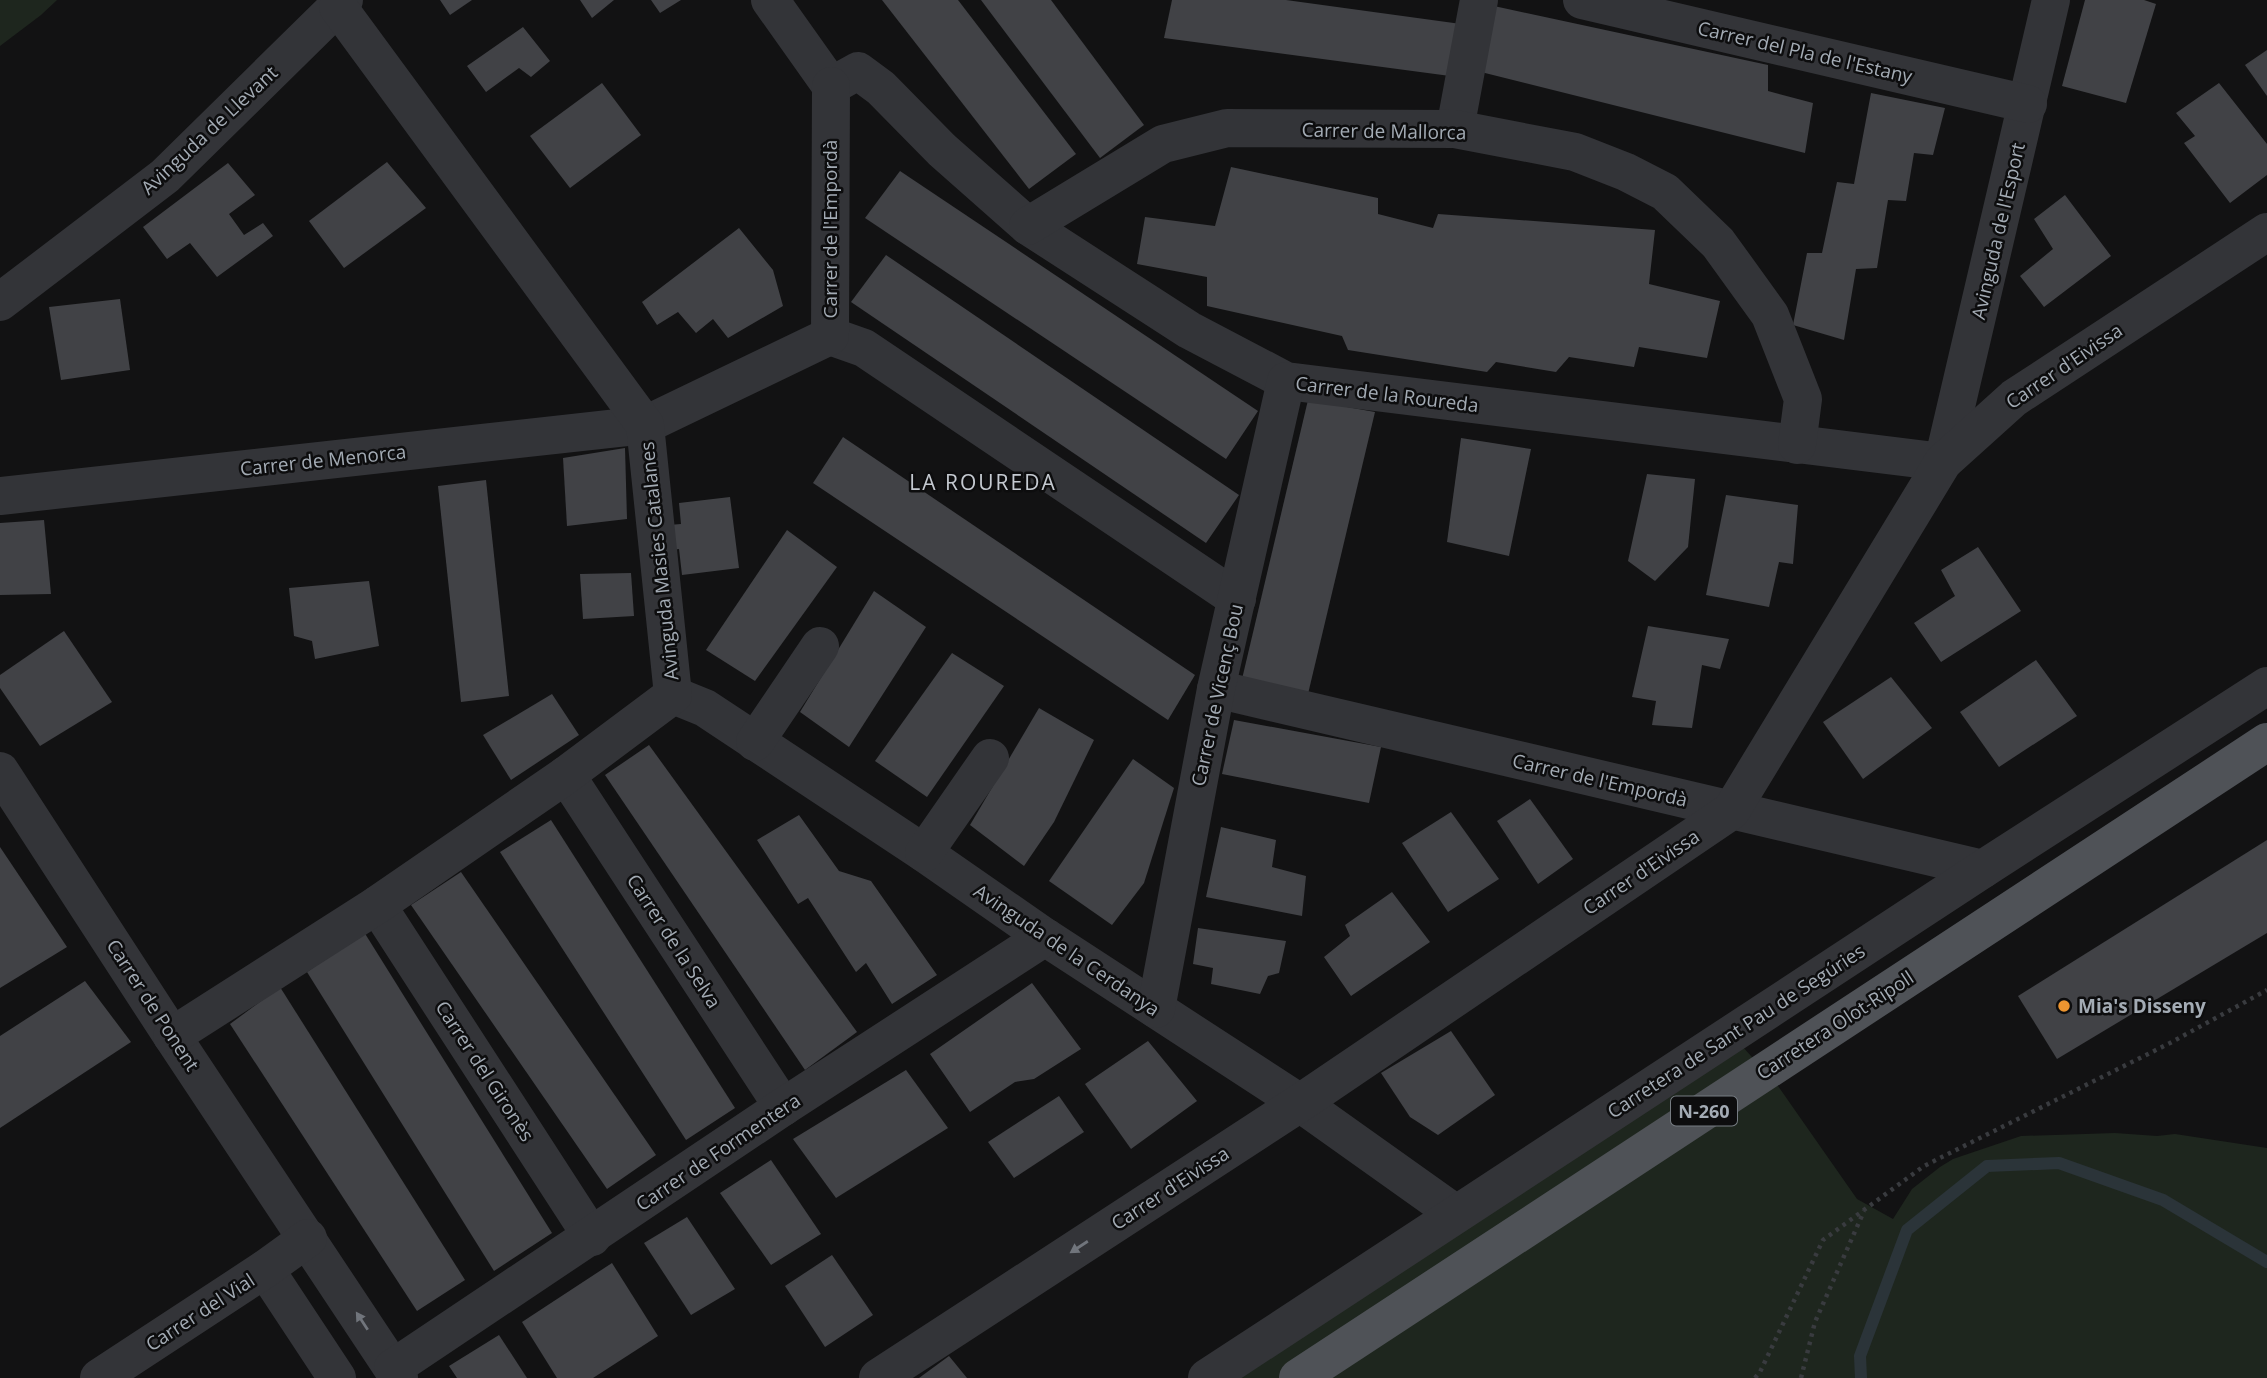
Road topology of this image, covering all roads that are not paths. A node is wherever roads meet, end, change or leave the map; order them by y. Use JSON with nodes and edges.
{"nodes":[{"id":1,"x":770,"y":0,"type":"edge"},
{"id":2,"x":1479,"y":0,"type":"edge"},
{"id":3,"x":1582,"y":0,"type":"edge"},
{"id":4,"x":2051,"y":0,"type":"edge"},
{"id":5,"x":341,"y":3,"type":"edge"},
{"id":6,"x":831,"y":86,"type":"junction"},
{"id":7,"x":2028,"y":104,"type":"junction"},
{"id":8,"x":1455,"y":129,"type":"junction"},
{"id":9,"x":1028,"y":226,"type":"junction"},
{"id":10,"x":2267,"y":232,"type":"edge"},
{"id":11,"x":0,"y":302,"type":"edge"},
{"id":12,"x":830,"y":337,"type":"junction"},
{"id":13,"x":1286,"y":381,"type":"junction"},
{"id":14,"x":645,"y":425,"type":"junction"},
{"id":15,"x":1797,"y":445,"type":"junction"},
{"id":16,"x":1943,"y":462,"type":"junction"},
{"id":17,"x":0,"y":496,"type":"edge"},
{"id":18,"x":1237,"y":599,"type":"junction"},
{"id":19,"x":820,"y":646,"type":"dead end"},
{"id":20,"x":2267,"y":686,"type":"edge"},
{"id":21,"x":1216,"y":689,"type":"junction"},
{"id":22,"x":673,"y":695,"type":"junction"},
{"id":23,"x":2267,"y":742,"type":"edge"},
{"id":24,"x":755,"y":743,"type":"junction"},
{"id":25,"x":990,"y":758,"type":"dead end"},
{"id":26,"x":0,"y":771,"type":"edge"},
{"id":27,"x":566,"y":775,"type":"junction"},
{"id":28,"x":1731,"y":811,"type":"junction"},
{"id":29,"x":924,"y":853,"type":"junction"},
{"id":30,"x":1983,"y":869,"type":"junction"},
{"id":31,"x":377,"y":905,"type":"junction"},
{"id":32,"x":1045,"y":937,"type":"junction"},
{"id":33,"x":1156,"y":1009,"type":"junction"},
{"id":34,"x":172,"y":1036,"type":"junction"},
{"id":35,"x":1300,"y":1103,"type":"junction"},
{"id":36,"x":783,"y":1107,"type":"junction"},
{"id":37,"x":1456,"y":1214,"type":"junction"},
{"id":38,"x":592,"y":1237,"type":"junction"},
{"id":39,"x":308,"y":1238,"type":"junction"},
{"id":40,"x":265,"y":1269,"type":"junction"},
{"id":41,"x":396,"y":1373,"type":"edge"},
{"id":42,"x":99,"y":1378,"type":"edge"},
{"id":43,"x":337,"y":1378,"type":"edge"},
{"id":44,"x":878,"y":1378,"type":"edge"},
{"id":45,"x":1207,"y":1378,"type":"edge"},
{"id":46,"x":1298,"y":1378,"type":"edge"}],
"edges":[{"from":1,"to":6,"type":"street"},
{"from":2,"to":8,"type":"street"},
{"from":3,"to":7,"type":"street","name":"Carrer del Pla de l'Estany"},
{"from":4,"to":7,"type":"street","name":"Avinguda de l'Esport"},
{"from":5,"to":11,"type":"street","name":"Avinguda de Llevant"},
{"from":5,"to":14,"type":"street","name":"Avinguda Masies Catalanes"},
{"from":6,"to":9,"type":"street","name":"Carrer de la Roureda"},
{"from":6,"to":12,"type":"street","name":"Carrer de l'Empordà"},
{"from":7,"to":16,"type":"street","name":"Avinguda de l'Esport"},
{"from":8,"to":9,"type":"street","name":"Carrer de Mallorca"},
{"from":8,"to":15,"type":"street","name":"Carrer de Mallorca"},
{"from":9,"to":13,"type":"street","name":"Carrer de la Roureda"},
{"from":10,"to":16,"type":"street","name":"Carrer d'Eivissa"},
{"from":12,"to":14,"type":"street","name":"Carrer de l'Empordà"},
{"from":12,"to":18,"type":"street"},
{"from":13,"to":15,"type":"street","name":"Carrer de la Roureda"},
{"from":13,"to":18,"type":"street","name":"Carrer de Vicenç Bou"},
{"from":14,"to":17,"type":"street","name":"Carrer de Menorca"},
{"from":14,"to":22,"type":"street","name":"Avinguda Masies Catalanes"},
{"from":15,"to":16,"type":"street","name":"Carrer de la Roureda"},
{"from":16,"to":28,"type":"street","name":"Carrer d'Eivissa"},
{"from":18,"to":21,"type":"street","name":"Carrer de Vicenç Bou"},
{"from":19,"to":24,"type":"street"},
{"from":20,"to":30,"type":"street","name":"Carretera de Sant Pau de Segúries"},
{"from":21,"to":28,"type":"street","name":"Carrer de l'Empordà"},
{"from":21,"to":33,"type":"street","name":"Carrer de Vicenç Bou"},
{"from":22,"to":24,"type":"street","name":"Avinguda de la Cerdanya"},
{"from":22,"to":27,"type":"street","name":"Avinguda Masies Catalanes"},
{"from":23,"to":46,"type":"main road","name":"Carretera Olot-Ripoll","number":"N-260"},
{"from":24,"to":29,"type":"street","name":"Avinguda de la Cerdanya"},
{"from":25,"to":29,"type":"street"},
{"from":26,"to":34,"type":"street","name":"Carrer de Ponent"},
{"from":27,"to":31,"type":"street","name":"Avinguda Masies Catalanes"},
{"from":27,"to":36,"type":"street","name":"Carrer de la Selva"},
{"from":28,"to":30,"type":"street","name":"Carrer de l'Empordà"},
{"from":28,"to":35,"type":"street","name":"Carrer d'Eivissa"},
{"from":29,"to":32,"type":"street","name":"Avinguda de la Cerdanya"},
{"from":30,"to":37,"type":"street","name":"Carretera de Sant Pau de Segúries"},
{"from":31,"to":34,"type":"street","name":"Avinguda Masies Catalanes"},
{"from":31,"to":38,"type":"street","name":"Carrer del Gironès"},
{"from":32,"to":33,"type":"street","name":"Avinguda de la Cerdanya"},
{"from":32,"to":36,"type":"street","name":"Carrer de Formentera"},
{"from":33,"to":35,"type":"street","name":"Avinguda de la Cerdanya"},
{"from":34,"to":39,"type":"street","name":"Carrer de Ponent"},
{"from":35,"to":37,"type":"street","name":"Avinguda de la Cerdanya"},
{"from":35,"to":44,"type":"street","name":"Carrer d'Eivissa","one_way":true},
{"from":36,"to":38,"type":"street","name":"Carrer de Formentera"},
{"from":37,"to":45,"type":"street","name":"Carretera de Sant Pau de Segúries"},
{"from":38,"to":41,"type":"street","name":"Carrer de Formentera"},
{"from":39,"to":40,"type":"street"},
{"from":41,"to":39,"type":"street","name":"Carrer de Ponent","one_way":true},
{"from":40,"to":42,"type":"street","name":"Carrer del Vial"},
{"from":40,"to":43,"type":"street"}]}
